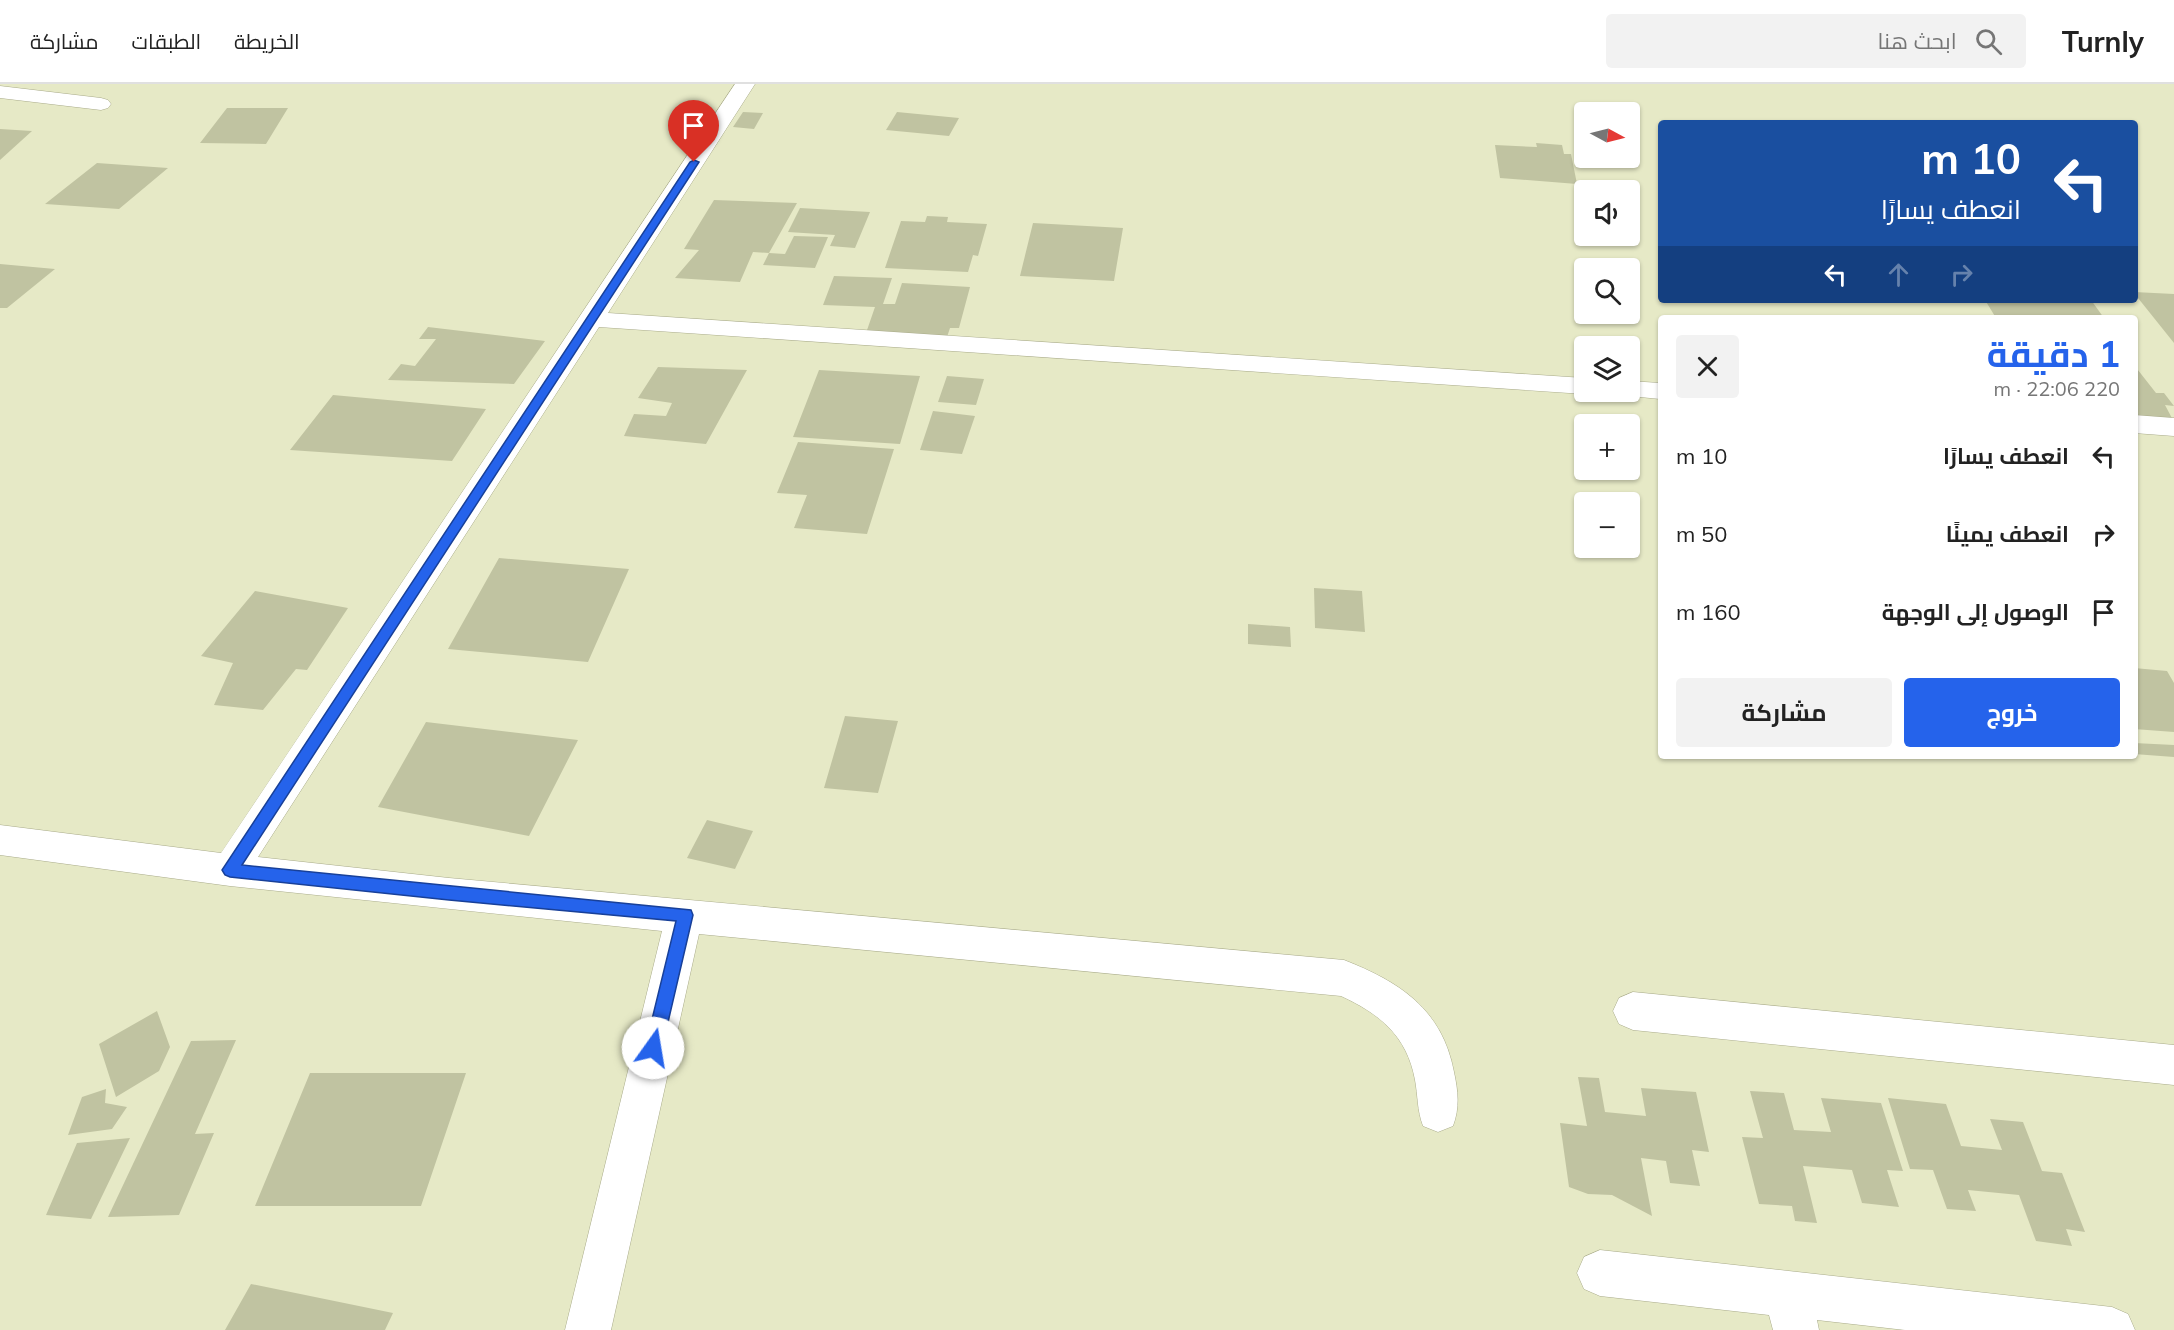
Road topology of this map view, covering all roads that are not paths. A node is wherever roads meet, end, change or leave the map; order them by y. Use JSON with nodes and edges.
{"nodes":[{"id":1,"x":746,"y":84,"type":"edge"},
{"id":2,"x":0,"y":92,"type":"edge"},
{"id":3,"x":102,"y":104,"type":"dead end"},
{"id":4,"x":591,"y":319,"type":"junction"},
{"id":5,"x":1574,"y":385,"type":"edge"},
{"id":6,"x":1640,"y":390,"type":"edge"},
{"id":7,"x":1658,"y":391,"type":"edge"},
{"id":8,"x":2138,"y":424,"type":"edge"},
{"id":9,"x":2174,"y":427,"type":"edge"},
{"id":10,"x":0,"y":840,"type":"edge"},
{"id":11,"x":230,"y":870,"type":"junction"},
{"id":12,"x":685,"y":915,"type":"junction"},
{"id":13,"x":1633,"y":1011,"type":"dead end"},
{"id":14,"x":2174,"y":1065,"type":"edge"},
{"id":15,"x":1438,"y":1111,"type":"dead end"},
{"id":16,"x":1600,"y":1273,"type":"dead end"},
{"id":17,"x":1791,"y":1312,"type":"edge"},
{"id":18,"x":588,"y":1330,"type":"edge"},
{"id":19,"x":2112,"y":1330,"type":"edge"}],
"edges":[{"from":1,"to":4,"type":"street"},
{"from":2,"to":3,"type":"street"},
{"from":4,"to":5,"type":"street"},
{"from":4,"to":11,"type":"street"},
{"from":6,"to":7,"type":"street"},
{"from":8,"to":9,"type":"street"},
{"from":10,"to":11,"type":"street"},
{"from":11,"to":12,"type":"street"},
{"from":12,"to":15,"type":"street"},
{"from":12,"to":18,"type":"street"},
{"from":13,"to":14,"type":"street"},
{"from":16,"to":17,"type":"street"},
{"from":17,"to":19,"type":"street"}]}
